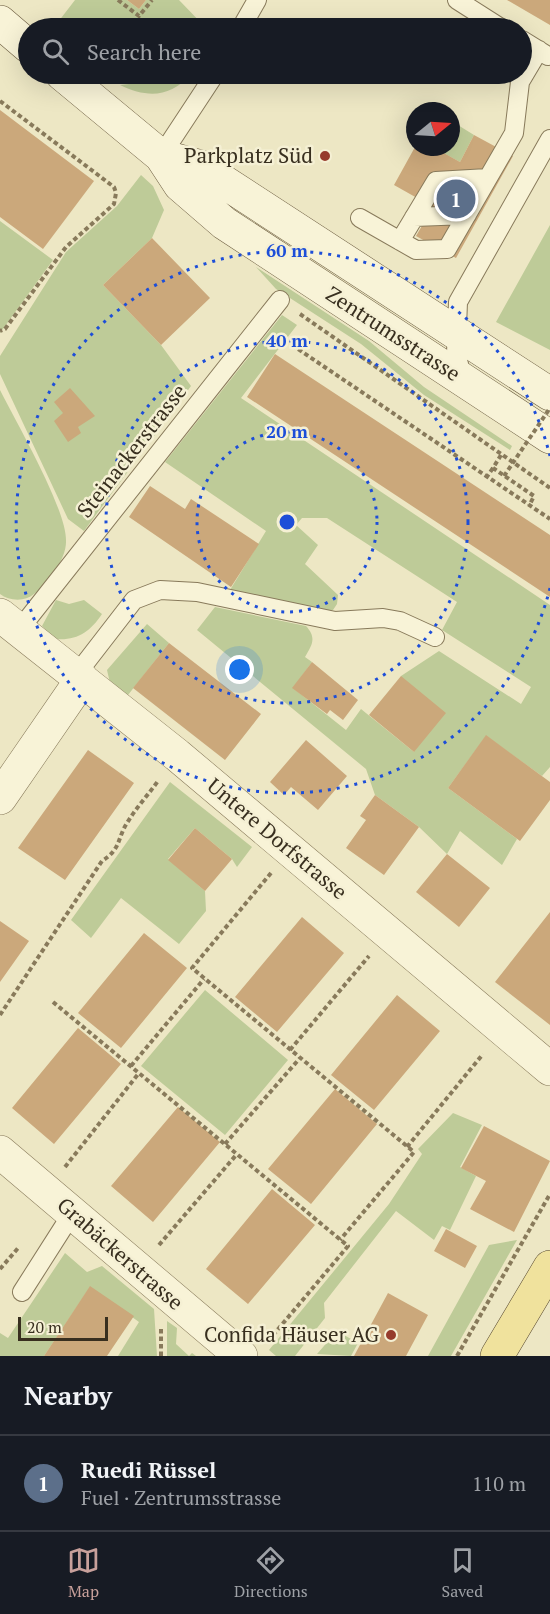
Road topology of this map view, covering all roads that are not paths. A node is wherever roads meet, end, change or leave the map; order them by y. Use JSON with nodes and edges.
{"nodes":[{"id":1,"x":257,"y":0,"type":"edge"},
{"id":2,"x":457,"y":0,"type":"edge"},
{"id":3,"x":247,"y":18,"type":"edge"},
{"id":4,"x":484,"y":18,"type":"edge"},
{"id":5,"x":0,"y":22,"type":"edge"},
{"id":6,"x":18,"y":37,"type":"edge"},
{"id":7,"x":532,"y":46,"type":"edge"},
{"id":8,"x":545,"y":54,"type":"edge"},
{"id":9,"x":532,"y":69,"type":"edge"},
{"id":10,"x":74,"y":84,"type":"edge"},
{"id":11,"x":208,"y":84,"type":"edge"},
{"id":12,"x":520,"y":84,"type":"edge"},
{"id":13,"x":550,"y":139,"type":"edge"},
{"id":14,"x":160,"y":156,"type":"junction"},
{"id":15,"x":488,"y":178,"type":"junction"},
{"id":16,"x":467,"y":215,"type":"junction"},
{"id":17,"x":414,"y":217,"type":"junction"},
{"id":18,"x":360,"y":218,"type":"dead end"},
{"id":19,"x":400,"y":241,"type":"junction"},
{"id":20,"x":280,"y":300,"type":"road end"},
{"id":21,"x":456,"y":333,"type":"junction"},
{"id":22,"x":465,"y":382,"type":"junction"},
{"id":23,"x":550,"y":394,"type":"edge"},
{"id":24,"x":550,"y":437,"type":"edge"},
{"id":25,"x":10,"y":622,"type":"edge"},
{"id":26,"x":435,"y":637,"type":"dead end"},
{"id":27,"x":79,"y":677,"type":"junction"},
{"id":28,"x":0,"y":798,"type":"edge"},
{"id":29,"x":550,"y":1069,"type":"edge"},
{"id":30,"x":0,"y":1152,"type":"edge"},
{"id":31,"x":73,"y":1212,"type":"junction"},
{"id":32,"x":550,"y":1267,"type":"edge"},
{"id":33,"x":21,"y":1292,"type":"dead end"},
{"id":34,"x":254,"y":1349,"type":"edge"},
{"id":35,"x":497,"y":1356,"type":"edge"}],
"edges":[{"from":1,"to":3,"type":"lane"},
{"from":2,"to":4,"type":"lane"},
{"from":5,"to":6,"type":"street"},
{"from":7,"to":8,"type":"lane"},
{"from":8,"to":9,"type":"lane"},
{"from":10,"to":14,"type":"street","name":"Zentrumsstrasse"},
{"from":11,"to":14,"type":"lane"},
{"from":12,"to":15,"type":"lane"},
{"from":13,"to":21,"type":"lane"},
{"from":14,"to":21,"type":"street","name":"Zentrumsstrasse"},
{"from":14,"to":22,"type":"street","name":"Zentrumsstrasse"},
{"from":15,"to":16,"type":"lane"},
{"from":15,"to":17,"type":"lane"},
{"from":16,"to":17,"type":"lane"},
{"from":16,"to":19,"type":"lane"},
{"from":17,"to":19,"type":"lane"},
{"from":18,"to":19,"type":"lane"},
{"from":20,"to":25,"type":"lane","name":"Steinackerstrasse"},
{"from":21,"to":22,"type":"lane"},
{"from":21,"to":23,"type":"street","name":"Zentrumsstrasse"},
{"from":22,"to":24,"type":"street","name":"Zentrumsstrasse"},
{"from":25,"to":27,"type":"street","name":"Untere Dorfstrasse"},
{"from":26,"to":27,"type":"lane"},
{"from":27,"to":28,"type":"street"},
{"from":27,"to":29,"type":"street","name":"Untere Dorfstrasse"},
{"from":30,"to":31,"type":"street","name":"Grabäckerstrasse"},
{"from":31,"to":33,"type":"lane"},
{"from":31,"to":34,"type":"street","name":"Grabäckerstrasse"},
{"from":32,"to":35,"type":"main road"}]}
